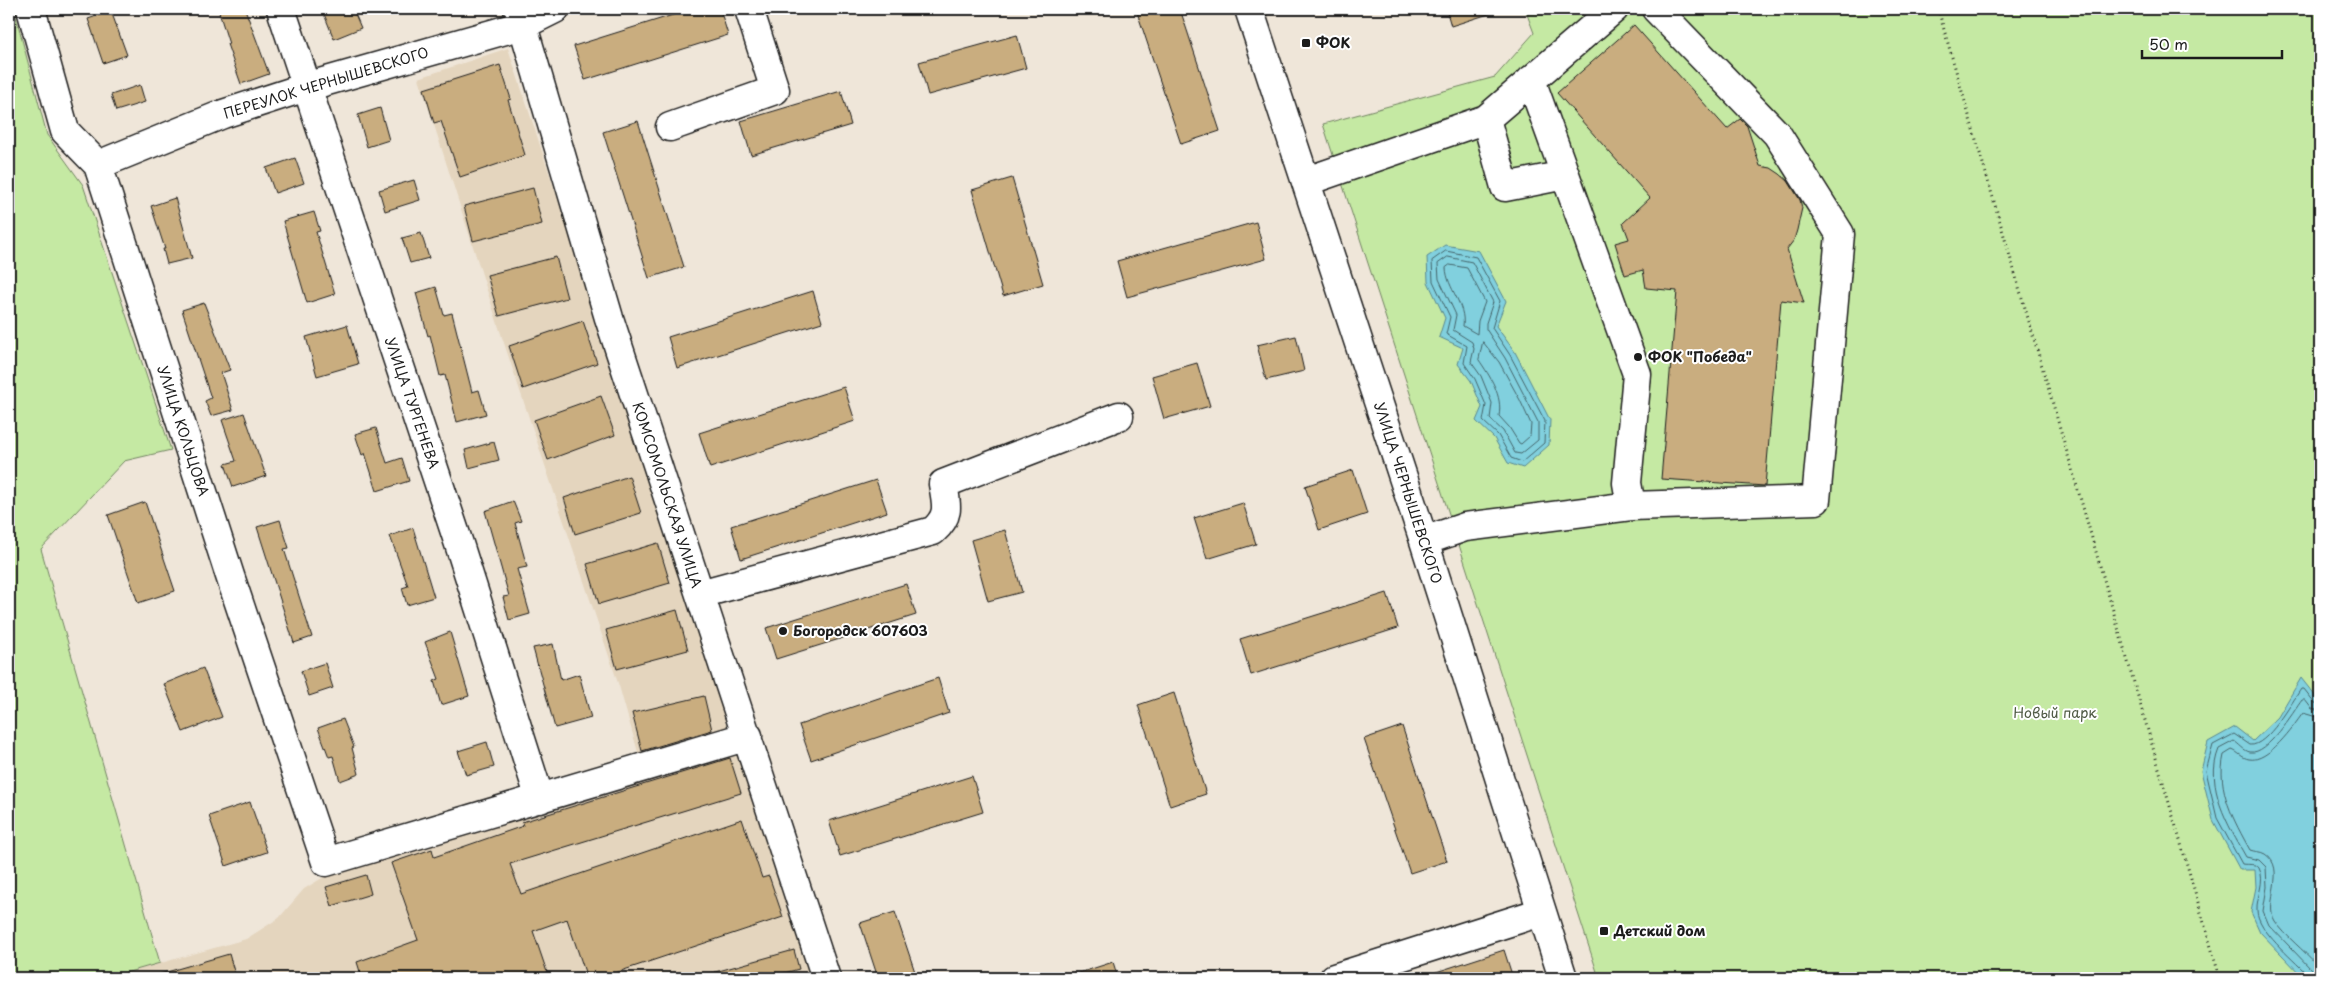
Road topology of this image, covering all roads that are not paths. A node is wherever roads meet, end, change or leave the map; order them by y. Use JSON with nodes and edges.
{"nodes":[{"id":1,"x":31,"y":9,"type":"edge"},
{"id":2,"x":281,"y":9,"type":"edge"},
{"id":3,"x":555,"y":9,"type":"edge"},
{"id":4,"x":749,"y":9,"type":"edge"},
{"id":5,"x":1249,"y":9,"type":"edge"},
{"id":6,"x":1614,"y":9,"type":"edge"},
{"id":7,"x":1656,"y":9,"type":"edge"},
{"id":8,"x":520,"y":17,"type":"edge"},
{"id":9,"x":1531,"y":80,"type":"junction"},
{"id":10,"x":306,"y":87,"type":"junction"},
{"id":11,"x":1486,"y":119,"type":"junction"},
{"id":12,"x":670,"y":127,"type":"dead end"},
{"id":13,"x":98,"y":165,"type":"junction"},
{"id":14,"x":1565,"y":175,"type":"junction"},
{"id":15,"x":1307,"y":181,"type":"junction"},
{"id":16,"x":1120,"y":416,"type":"dead end"},
{"id":17,"x":1631,"y":506,"type":"junction"},
{"id":18,"x":1424,"y":541,"type":"junction"},
{"id":19,"x":700,"y":594,"type":"junction"},
{"id":20,"x":748,"y":736,"type":"junction"},
{"id":21,"x":540,"y":799,"type":"junction"},
{"id":22,"x":1541,"y":912,"type":"junction"},
{"id":23,"x":826,"y":978,"type":"edge"},
{"id":24,"x":1334,"y":978,"type":"edge"},
{"id":25,"x":1563,"y":978,"type":"edge"}],
"edges":[{"from":1,"to":13,"type":"street","name":"УЛИЦА КОЛЬЦОВА"},
{"from":2,"to":10,"type":"street","name":"УЛИЦА ТУРГЕНЕВА"},
{"from":3,"to":8,"type":"street","name":"ПЕРЕУЛОК ЧЕРНЫШЕВСКОГО"},
{"from":4,"to":12,"type":"street"},
{"from":5,"to":15,"type":"street","name":"УЛИЦА ЧЕРНЫШЕВСКОГО"},
{"from":6,"to":9,"type":"street"},
{"from":7,"to":17,"type":"street"},
{"from":8,"to":10,"type":"street","name":"ПЕРЕУЛОК ЧЕРНЫШЕВСКОГО"},
{"from":8,"to":19,"type":"street","name":"КОМСОМОЛЬСКАЯ УЛИЦА"},
{"from":9,"to":11,"type":"street"},
{"from":9,"to":14,"type":"street"},
{"from":10,"to":13,"type":"street","name":"ПЕРЕУЛОК ЧЕРНЫШЕВСКОГО"},
{"from":10,"to":21,"type":"street","name":"УЛИЦА ТУРГЕНЕВА"},
{"from":11,"to":14,"type":"street"},
{"from":11,"to":15,"type":"street"},
{"from":13,"to":21,"type":"street","name":"УЛИЦА КОЛЬЦОВА"},
{"from":14,"to":17,"type":"street"},
{"from":15,"to":18,"type":"street","name":"УЛИЦА ЧЕРНЫШЕВСКОГО"},
{"from":16,"to":19,"type":"street"},
{"from":17,"to":18,"type":"street"},
{"from":18,"to":22,"type":"street","name":"УЛИЦА ЧЕРНЫШЕВСКОГО"},
{"from":19,"to":20,"type":"street","name":"КОМСОМОЛЬСКАЯ УЛИЦА"},
{"from":20,"to":21,"type":"street"},
{"from":20,"to":23,"type":"street","name":"КОМСОМОЛЬСКАЯ УЛИЦА"},
{"from":22,"to":24,"type":"street"},
{"from":22,"to":25,"type":"street","name":"УЛИЦА ЧЕРНЫШЕВСКОГО"}]}
